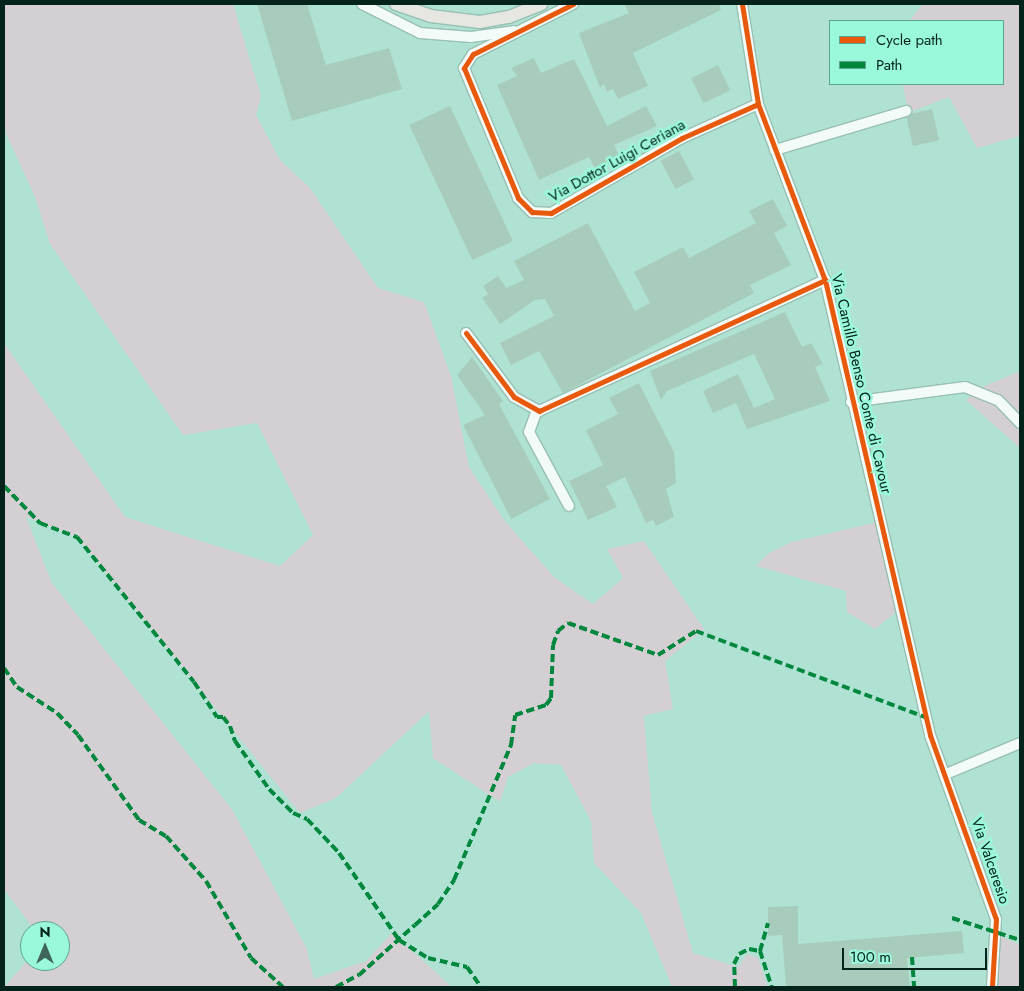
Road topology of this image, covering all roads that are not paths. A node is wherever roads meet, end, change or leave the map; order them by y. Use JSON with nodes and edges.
{"nodes":[{"id":1,"x":362,"y":4,"type":"edge"},
{"id":2,"x":396,"y":4,"type":"edge"},
{"id":3,"x":542,"y":4,"type":"edge"},
{"id":4,"x":573,"y":4,"type":"edge"},
{"id":5,"x":742,"y":4,"type":"edge"},
{"id":6,"x":522,"y":30,"type":"junction"},
{"id":7,"x":758,"y":104,"type":"junction"},
{"id":8,"x":906,"y":111,"type":"dead end"},
{"id":9,"x":774,"y":150,"type":"junction"},
{"id":10,"x":825,"y":280,"type":"junction"},
{"id":11,"x":466,"y":334,"type":"dead end"},
{"id":12,"x":851,"y":402,"type":"junction"},
{"id":13,"x":537,"y":410,"type":"junction"},
{"id":14,"x":1020,"y":423,"type":"edge"},
{"id":15,"x":569,"y":506,"type":"dead end"},
{"id":16,"x":1020,"y":743,"type":"edge"},
{"id":17,"x":946,"y":774,"type":"junction"},
{"id":18,"x":992,"y":987,"type":"edge"}],
"edges":[{"from":1,"to":6,"type":"street","name":"Via Dottor Luigi Ceriana"},
{"from":2,"to":3,"type":"main road"},
{"from":4,"to":6,"type":"street","name":"Via Dottor Luigi Ceriana"},
{"from":5,"to":7,"type":"street","name":"Via Camillo Benso Conte di Cavour"},
{"from":6,"to":7,"type":"street","name":"Via Dottor Luigi Ceriana"},
{"from":7,"to":9,"type":"street","name":"Via Camillo Benso Conte di Cavour"},
{"from":8,"to":9,"type":"street"},
{"from":9,"to":10,"type":"street","name":"Via Camillo Benso Conte di Cavour"},
{"from":10,"to":12,"type":"street","name":"Via Camillo Benso Conte di Cavour"},
{"from":10,"to":13,"type":"street"},
{"from":11,"to":13,"type":"street"},
{"from":12,"to":14,"type":"street","name":"Via Camillo Benso Conte di Cavour"},
{"from":12,"to":17,"type":"street","name":"Via Camillo Benso Conte di Cavour"},
{"from":13,"to":15,"type":"street"},
{"from":16,"to":17,"type":"street"},
{"from":17,"to":18,"type":"street","name":"Via Valceresio"}]}
